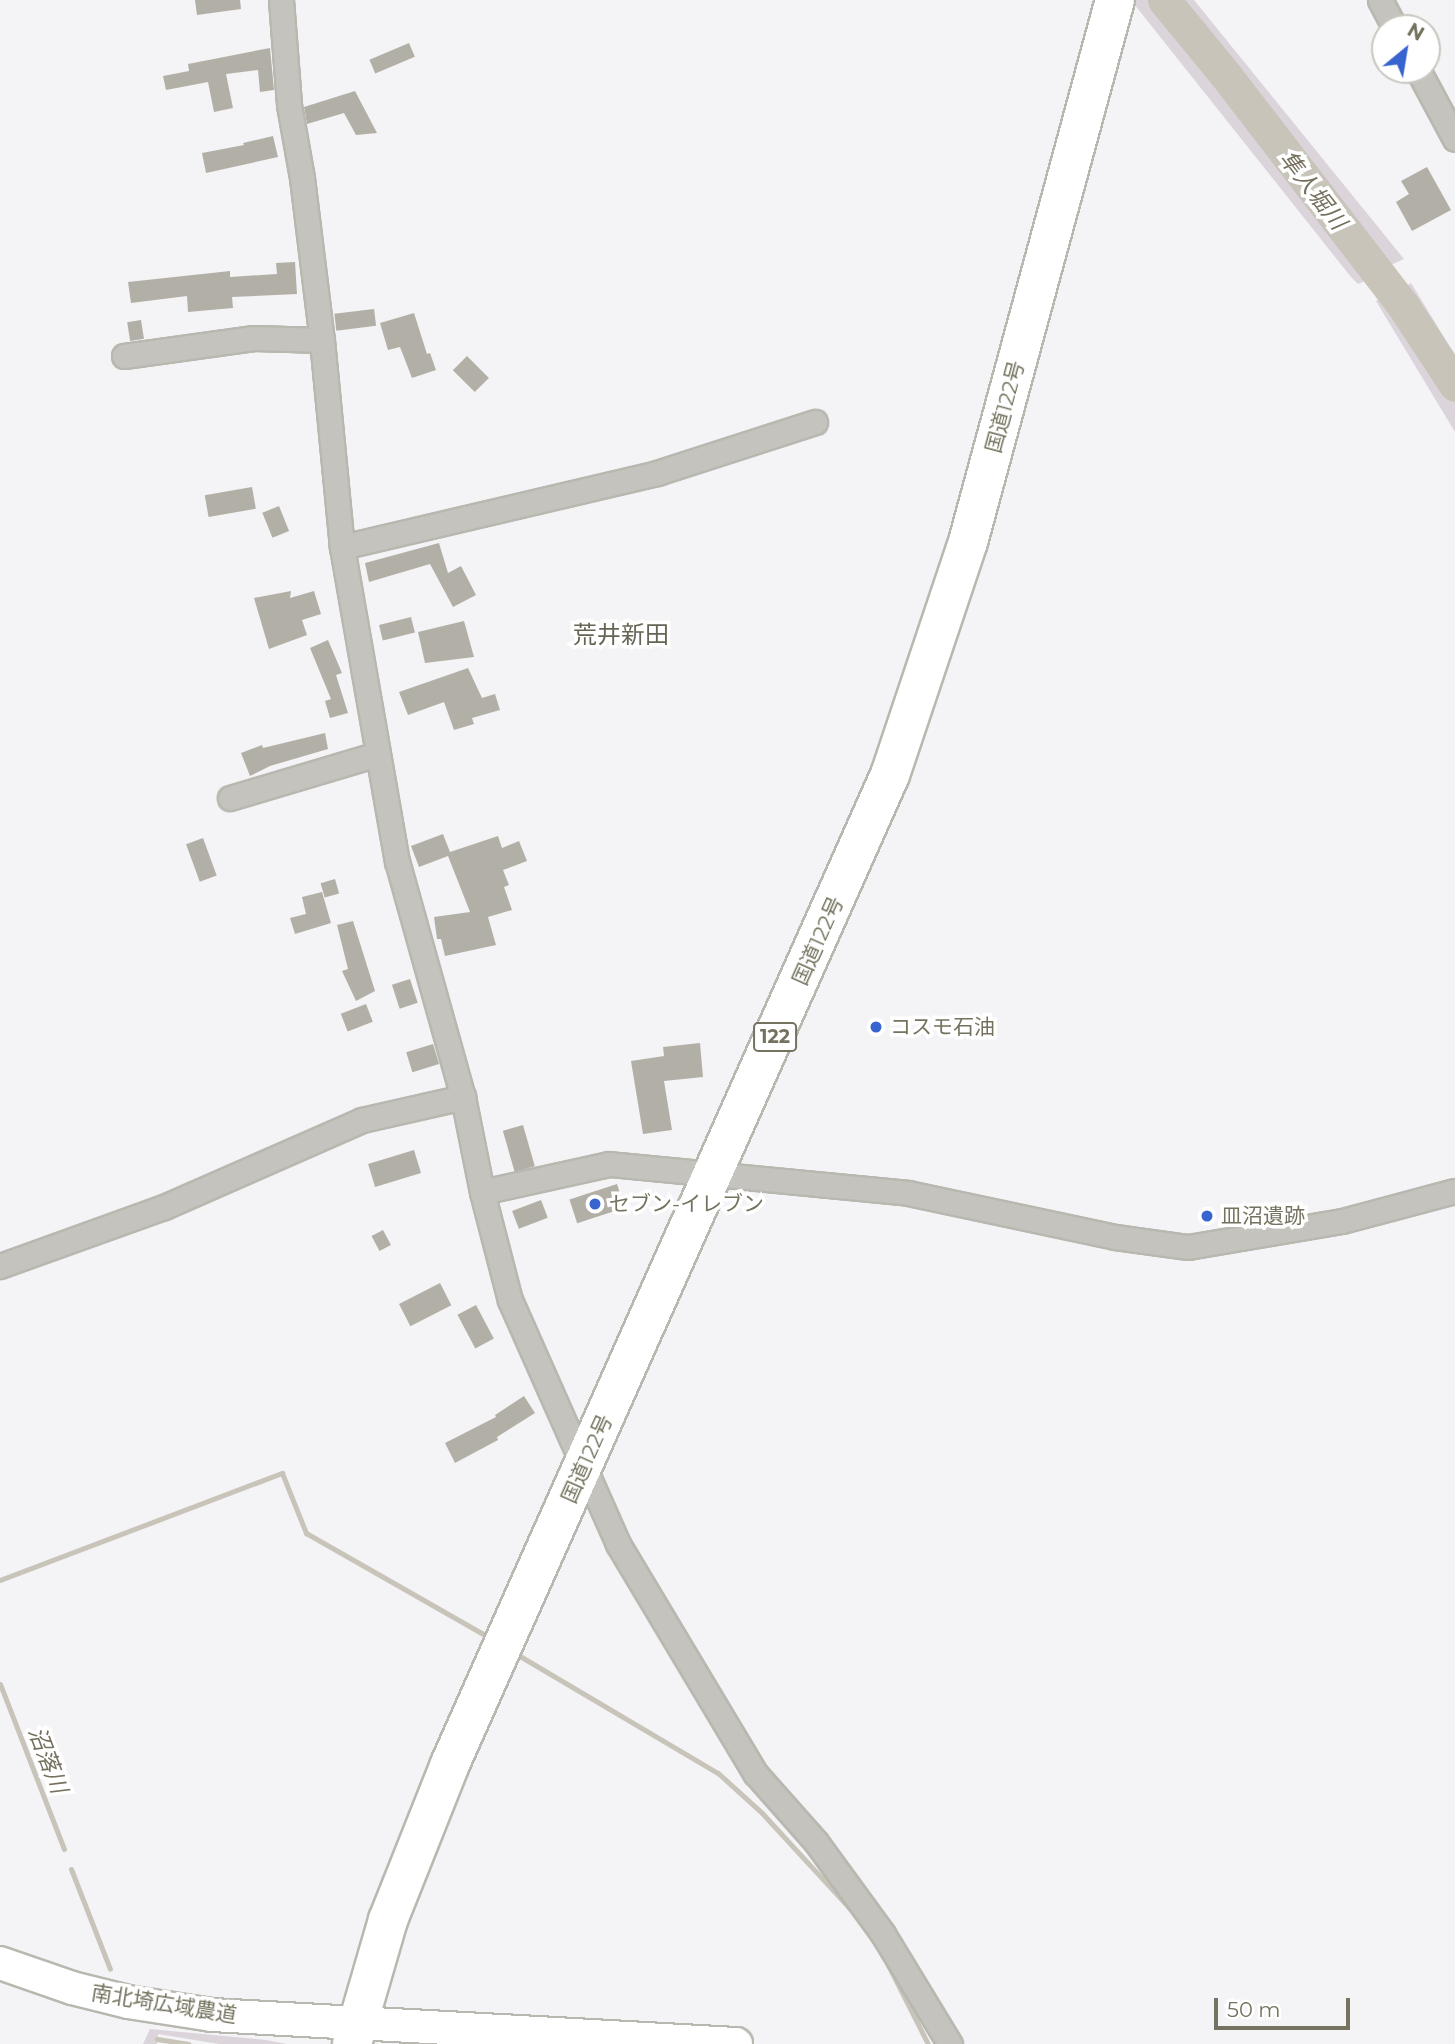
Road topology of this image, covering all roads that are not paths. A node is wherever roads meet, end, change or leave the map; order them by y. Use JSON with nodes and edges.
{"nodes":[{"id":1,"x":281,"y":0,"type":"edge"},
{"id":2,"x":1088,"y":0,"type":"edge"},
{"id":3,"x":1115,"y":0,"type":"edge"},
{"id":4,"x":1426,"y":84,"type":"edge"},
{"id":5,"x":1455,"y":139,"type":"edge"},
{"id":6,"x":322,"y":340,"type":"junction"},
{"id":7,"x":124,"y":356,"type":"dead end"},
{"id":8,"x":815,"y":422,"type":"dead end"},
{"id":9,"x":342,"y":547,"type":"junction"},
{"id":10,"x":378,"y":754,"type":"junction"},
{"id":11,"x":230,"y":798,"type":"dead end"},
{"id":12,"x":463,"y":1097,"type":"junction"},
{"id":13,"x":701,"y":1173,"type":"junction"},
{"id":14,"x":1455,"y":1191,"type":"edge"},
{"id":15,"x":482,"y":1192,"type":"junction"},
{"id":16,"x":0,"y":1266,"type":"edge"},
{"id":17,"x":576,"y":1453,"type":"junction"},
{"id":18,"x":0,"y":1963,"type":"edge"},
{"id":19,"x":342,"y":2033,"type":"edge"},
{"id":20,"x":736,"y":2044,"type":"edge"},
{"id":21,"x":950,"y":2044,"type":"edge"}],
"edges":[{"from":1,"to":6,"type":"street"},
{"from":2,"to":13,"type":"highway","name":"国道122号","number":"122"},
{"from":3,"to":13,"type":"highway","name":"国道122号","number":"122"},
{"from":4,"to":5,"type":"street"},
{"from":6,"to":7,"type":"street"},
{"from":6,"to":9,"type":"street"},
{"from":8,"to":9,"type":"street"},
{"from":9,"to":10,"type":"street"},
{"from":10,"to":11,"type":"street"},
{"from":10,"to":12,"type":"street"},
{"from":12,"to":15,"type":"street"},
{"from":12,"to":16,"type":"street"},
{"from":13,"to":14,"type":"street"},
{"from":13,"to":15,"type":"street"},
{"from":13,"to":17,"type":"highway","name":"国道122号","number":"122"},
{"from":15,"to":17,"type":"street"},
{"from":17,"to":19,"type":"highway","name":"国道122号","number":"122"},
{"from":17,"to":21,"type":"street"},
{"from":18,"to":19,"type":"street","name":"南北埼広域農道"},
{"from":19,"to":20,"type":"street","name":"南北埼広域農道"}]}
